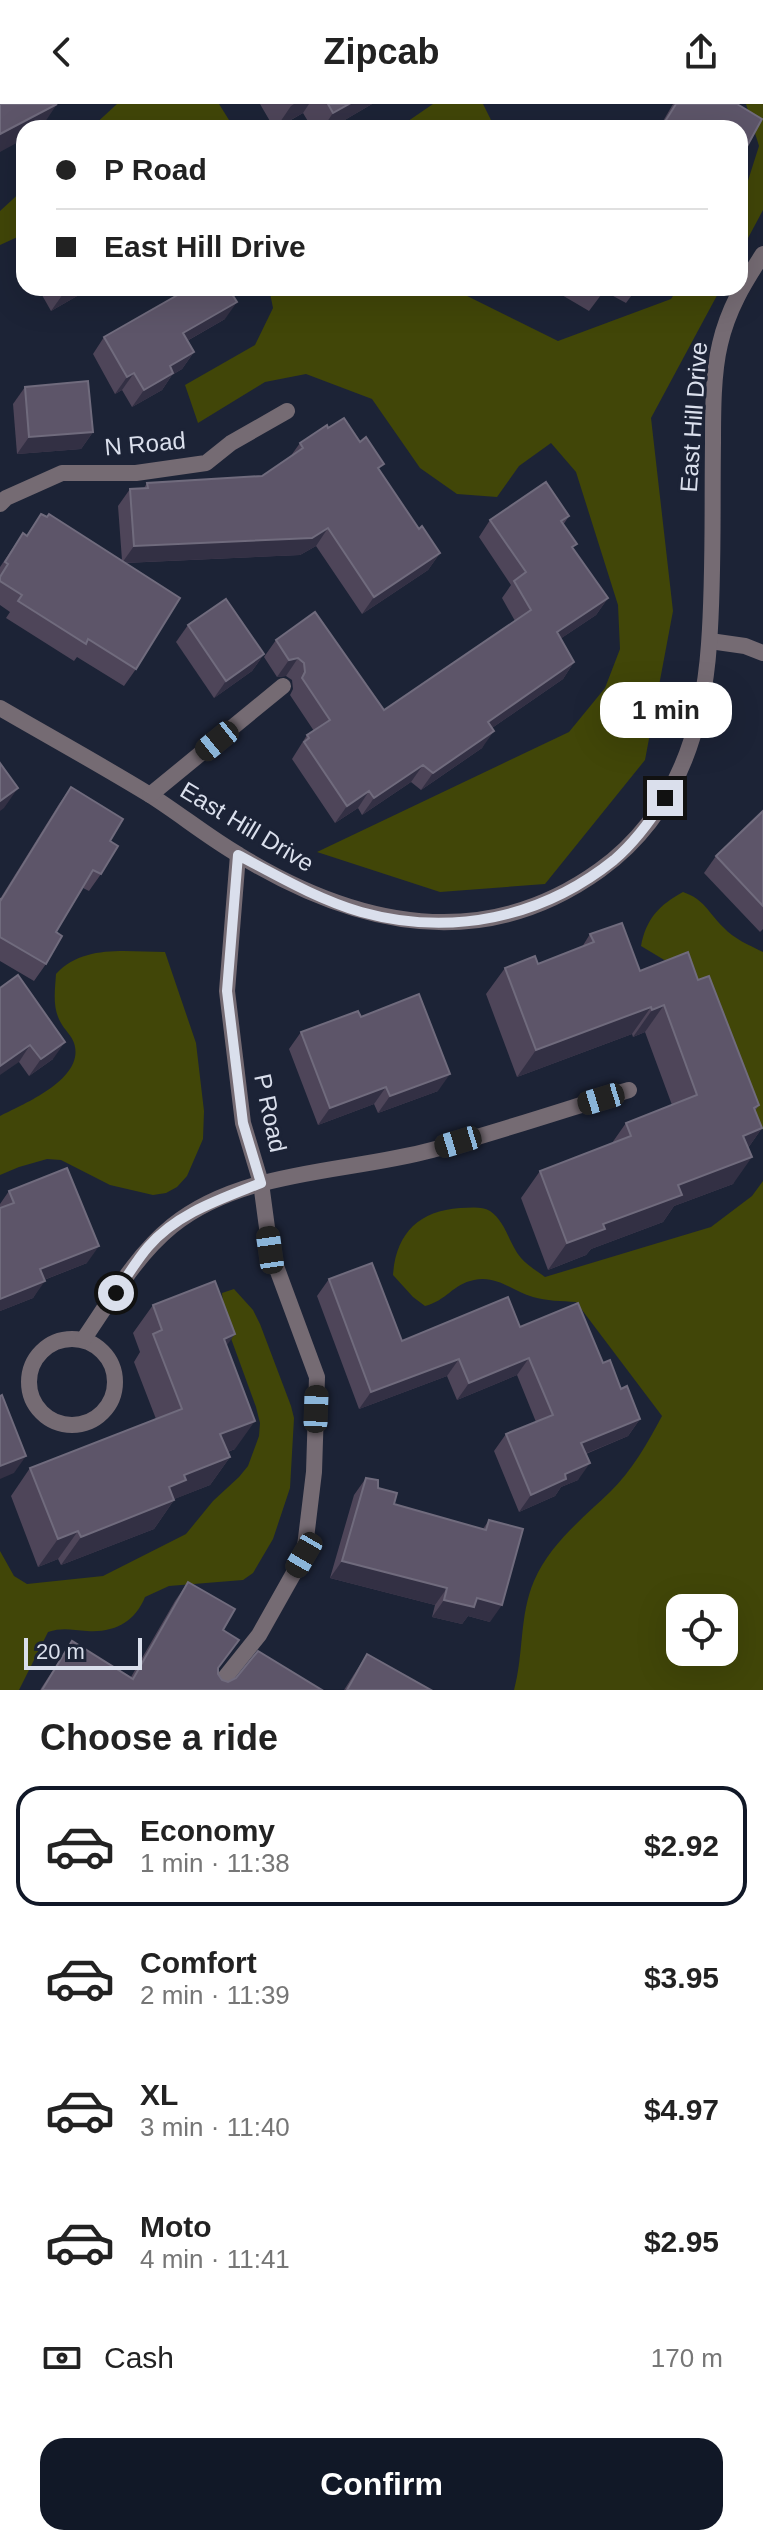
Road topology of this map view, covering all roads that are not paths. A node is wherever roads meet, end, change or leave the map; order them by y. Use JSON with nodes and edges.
{"nodes":[{"id":1,"x":763,"y":254,"type":"edge"},
{"id":2,"x":748,"y":277,"type":"edge"},
{"id":3,"x":736,"y":296,"type":"edge"},
{"id":4,"x":287,"y":411,"type":"dead end"},
{"id":5,"x":0,"y":504,"type":"edge"},
{"id":6,"x":710,"y":641,"type":"junction"},
{"id":7,"x":763,"y":653,"type":"edge"},
{"id":8,"x":283,"y":686,"type":"dead end"},
{"id":9,"x":0,"y":708,"type":"edge"},
{"id":10,"x":150,"y":795,"type":"junction"},
{"id":11,"x":238,"y":855,"type":"junction"},
{"id":12,"x":629,"y":1090,"type":"dead end"},
{"id":13,"x":261,"y":1183,"type":"junction"},
{"id":14,"x":83,"y":1340,"type":"junction"},
{"id":15,"x":215,"y":1690,"type":"edge"}],
"edges":[{"from":1,"to":2,"type":"street","name":"East Hill Drive"},
{"from":3,"to":6,"type":"street","name":"East Hill Drive"},
{"from":4,"to":5,"type":"street","name":"N Road"},
{"from":6,"to":7,"type":"street"},
{"from":6,"to":11,"type":"street","name":"East Hill Drive"},
{"from":8,"to":10,"type":"street"},
{"from":9,"to":10,"type":"street","name":"East Hill Drive"},
{"from":10,"to":11,"type":"street","name":"East Hill Drive"},
{"from":11,"to":13,"type":"street","name":"P Road"},
{"from":12,"to":13,"type":"street"},
{"from":13,"to":14,"type":"street","name":"P Road"},
{"from":13,"to":15,"type":"street"},
{"from":14,"to":14,"type":"street"}]}
